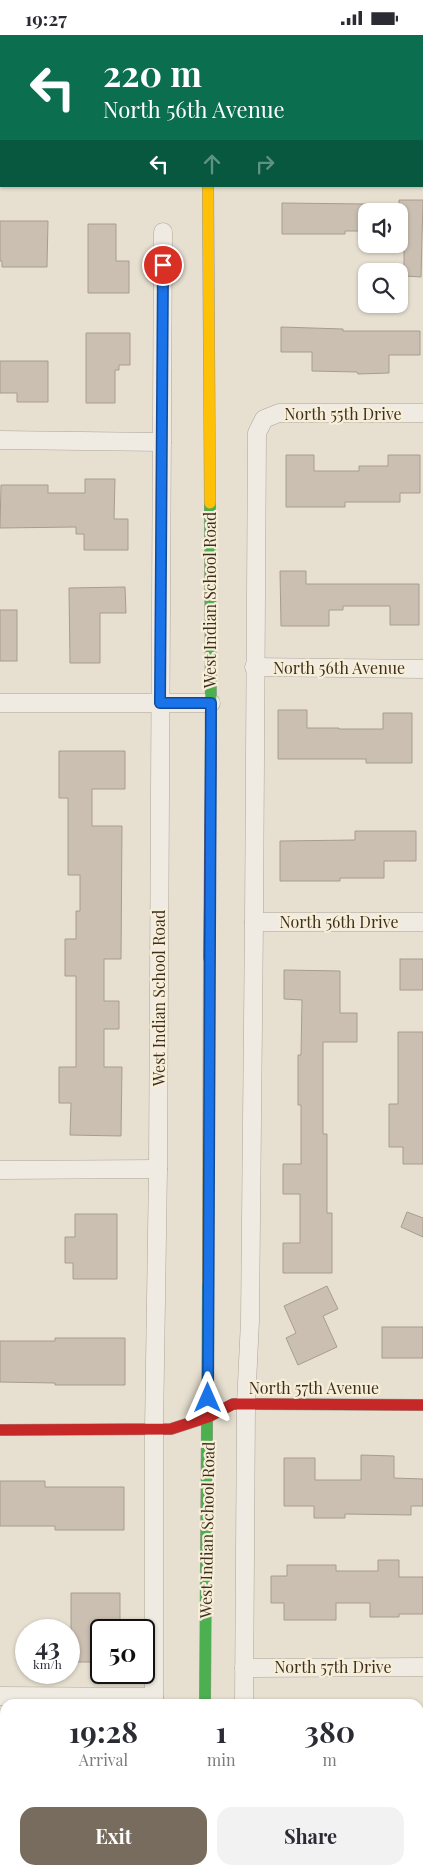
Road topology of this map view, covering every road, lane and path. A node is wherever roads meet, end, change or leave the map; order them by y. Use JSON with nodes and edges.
{"nodes":[{"id":1,"x":208,"y":187,"type":"edge"},
{"id":2,"x":163,"y":232,"type":"dead end"},
{"id":3,"x":423,"y":413,"type":"edge"},
{"id":4,"x":0,"y":440,"type":"edge"},
{"id":5,"x":162,"y":442,"type":"junction"},
{"id":6,"x":254,"y":667,"type":"junction"},
{"id":7,"x":423,"y":669,"type":"edge"},
{"id":8,"x":0,"y":703,"type":"edge"},
{"id":9,"x":160,"y":703,"type":"junction"},
{"id":10,"x":211,"y":703,"type":"junction"},
{"id":11,"x":423,"y":922,"type":"edge"},
{"id":12,"x":254,"y":923,"type":"junction"},
{"id":13,"x":158,"y":1169,"type":"junction"},
{"id":14,"x":0,"y":1170,"type":"edge"},
{"id":15,"x":246,"y":1404,"type":"junction"},
{"id":16,"x":423,"y":1405,"type":"edge"},
{"id":17,"x":208,"y":1417,"type":"junction"},
{"id":18,"x":0,"y":1430,"type":"edge"},
{"id":19,"x":154,"y":1430,"type":"junction"},
{"id":20,"x":423,"y":1667,"type":"edge"},
{"id":21,"x":244,"y":1668,"type":"junction"},
{"id":22,"x":0,"y":1696,"type":"edge"},
{"id":23,"x":116,"y":1699,"type":"edge"},
{"id":24,"x":154,"y":1699,"type":"edge"},
{"id":25,"x":205,"y":1699,"type":"edge"},
{"id":26,"x":244,"y":1699,"type":"edge"}],
"edges":[{"from":1,"to":10,"type":"main road","name":"West Indian School Road"},
{"from":2,"to":5,"type":"street","name":"West Indian School Road"},
{"from":3,"to":6,"type":"street","name":"North 55th Drive"},
{"from":4,"to":5,"type":"street"},
{"from":5,"to":9,"type":"street","name":"West Indian School Road"},
{"from":6,"to":7,"type":"street","name":"North 56th Avenue"},
{"from":6,"to":12,"type":"street"},
{"from":8,"to":9,"type":"street"},
{"from":9,"to":10,"type":"street"},
{"from":9,"to":13,"type":"street","name":"West Indian School Road"},
{"from":10,"to":17,"type":"main road","name":"West Indian School Road"},
{"from":11,"to":12,"type":"street","name":"North 56th Drive"},
{"from":12,"to":15,"type":"street"},
{"from":13,"to":14,"type":"street"},
{"from":13,"to":19,"type":"street","name":"West Indian School Road"},
{"from":15,"to":16,"type":"main road","name":"North 57th Avenue"},
{"from":15,"to":17,"type":"main road","name":"North 57th Avenue"},
{"from":15,"to":21,"type":"street"},
{"from":17,"to":19,"type":"main road","name":"North 57th Avenue"},
{"from":17,"to":25,"type":"main road","name":"West Indian School Road"},
{"from":18,"to":19,"type":"main road","name":"North 57th Avenue"},
{"from":19,"to":24,"type":"street","name":"West Indian School Road"},
{"from":20,"to":21,"type":"street","name":"North 57th Drive"},
{"from":21,"to":26,"type":"street"},
{"from":22,"to":23,"type":"street"}]}
